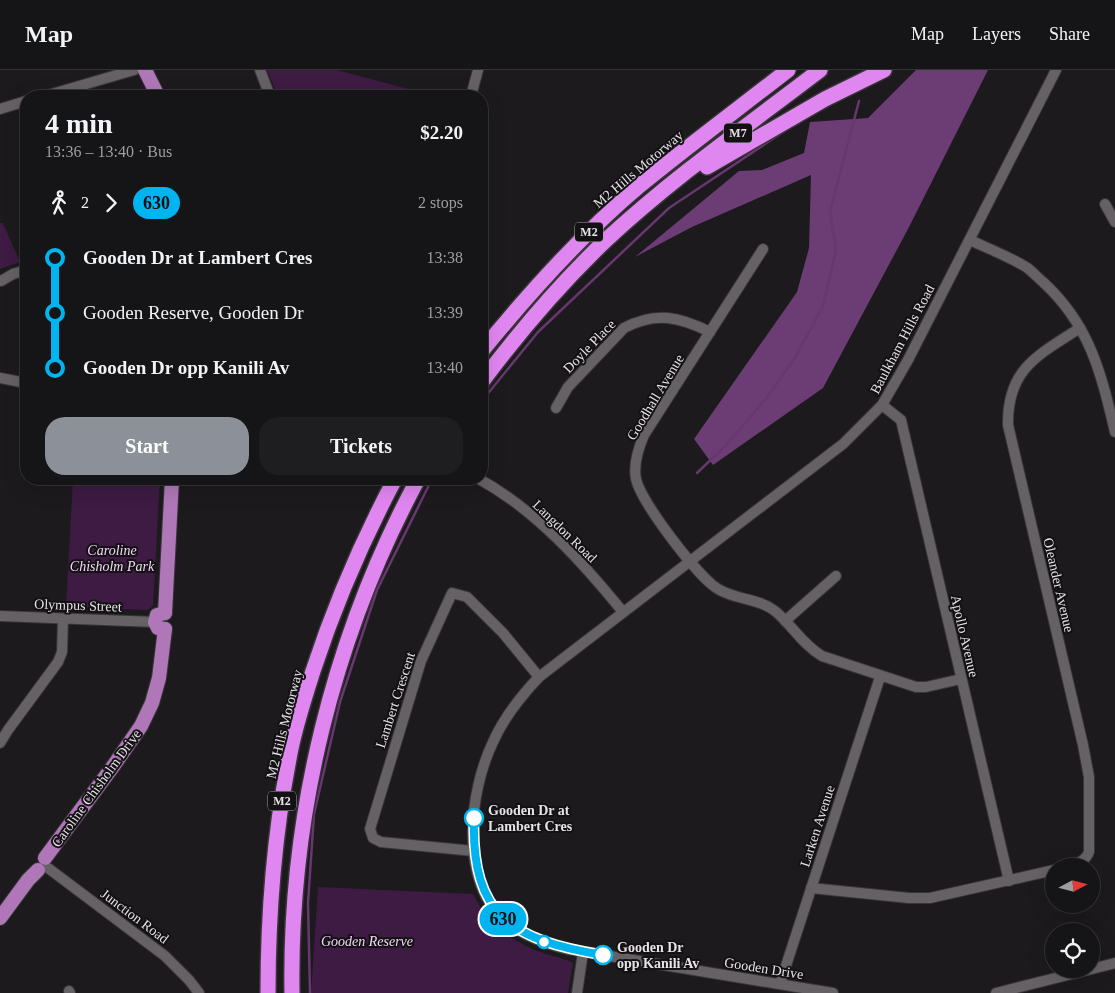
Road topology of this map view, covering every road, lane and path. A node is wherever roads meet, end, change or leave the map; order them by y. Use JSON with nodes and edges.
{"nodes":[{"id":1,"x":134,"y":70,"type":"edge"},
{"id":2,"x":145,"y":70,"type":"edge"},
{"id":3,"x":260,"y":70,"type":"edge"},
{"id":4,"x":478,"y":70,"type":"edge"},
{"id":5,"x":788,"y":70,"type":"edge"},
{"id":6,"x":820,"y":70,"type":"edge"},
{"id":7,"x":884,"y":70,"type":"edge"},
{"id":8,"x":1056,"y":70,"type":"edge"},
{"id":9,"x":71,"y":90,"type":"edge"},
{"id":10,"x":155,"y":90,"type":"edge"},
{"id":11,"x":268,"y":90,"type":"edge"},
{"id":12,"x":473,"y":90,"type":"edge"},
{"id":13,"x":20,"y":103,"type":"edge"},
{"id":14,"x":0,"y":109,"type":"edge"},
{"id":15,"x":656,"y":197,"type":"junction"},
{"id":16,"x":1106,"y":204,"type":"dead end"},
{"id":17,"x":1115,"y":222,"type":"edge"},
{"id":18,"x":970,"y":240,"type":"junction"},
{"id":19,"x":763,"y":249,"type":"dead end"},
{"id":20,"x":20,"y":272,"type":"edge"},
{"id":21,"x":1,"y":282,"type":"dead end"},
{"id":22,"x":1080,"y":328,"type":"junction"},
{"id":23,"x":710,"y":332,"type":"junction"},
{"id":24,"x":488,"y":343,"type":"edge"},
{"id":25,"x":488,"y":374,"type":"edge"},
{"id":26,"x":0,"y":378,"type":"edge"},
{"id":27,"x":20,"y":382,"type":"edge"},
{"id":28,"x":882,"y":405,"type":"junction"},
{"id":29,"x":556,"y":408,"type":"dead end"},
{"id":30,"x":1115,"y":432,"type":"edge"},
{"id":31,"x":172,"y":485,"type":"edge"},
{"id":32,"x":392,"y":485,"type":"edge"},
{"id":33,"x":415,"y":485,"type":"edge"},
{"id":34,"x":488,"y":485,"type":"edge"},
{"id":35,"x":690,"y":561,"type":"junction"},
{"id":36,"x":836,"y":576,"type":"dead end"},
{"id":37,"x":623,"y":612,"type":"junction"},
{"id":38,"x":0,"y":616,"type":"edge"},
{"id":39,"x":63,"y":619,"type":"junction"},
{"id":40,"x":161,"y":621,"type":"junction"},
{"id":41,"x":786,"y":621,"type":"junction"},
{"id":42,"x":539,"y":677,"type":"junction"},
{"id":43,"x":880,"y":677,"type":"junction"},
{"id":44,"x":961,"y":678,"type":"junction"},
{"id":45,"x":4,"y":727,"type":"edge"},
{"id":46,"x":0,"y":743,"type":"edge"},
{"id":47,"x":474,"y":851,"type":"junction"},
{"id":48,"x":1087,"y":858,"type":"edge"},
{"id":49,"x":43,"y":865,"type":"junction"},
{"id":50,"x":1045,"y":872,"type":"edge"},
{"id":51,"x":1009,"y":880,"type":"junction"},
{"id":52,"x":811,"y":888,"type":"junction"},
{"id":53,"x":0,"y":918,"type":"edge"},
{"id":54,"x":583,"y":952,"type":"junction"},
{"id":55,"x":1115,"y":963,"type":"edge"},
{"id":56,"x":780,"y":984,"type":"junction"},
{"id":57,"x":820,"y":992,"type":"edge"},
{"id":58,"x":199,"y":993,"type":"edge"},
{"id":59,"x":268,"y":993,"type":"edge"},
{"id":60,"x":292,"y":993,"type":"edge"},
{"id":61,"x":577,"y":993,"type":"edge"},
{"id":62,"x":833,"y":993,"type":"edge"},
{"id":63,"x":996,"y":993,"type":"edge"}],
"edges":[{"from":1,"to":9,"type":"street"},
{"from":2,"to":10,"type":"main road"},
{"from":3,"to":11,"type":"street"},
{"from":4,"to":12,"type":"street"},
{"from":5,"to":24,"type":"highway","name":"M2 Hills Motorway","number":"M2"},
{"from":6,"to":15,"type":"highway","number":"M7"},
{"from":7,"to":15,"type":"highway","number":"M2"},
{"from":8,"to":18,"type":"street","name":"Baulkham Hills Road"},
{"from":13,"to":14,"type":"street"},
{"from":15,"to":25,"type":"highway","number":"M2"},
{"from":16,"to":17,"type":"street"},
{"from":18,"to":22,"type":"street"},
{"from":18,"to":28,"type":"street","name":"Baulkham Hills Road"},
{"from":19,"to":23,"type":"street","name":"Goodhall Avenue"},
{"from":20,"to":21,"type":"street"},
{"from":22,"to":30,"type":"street"},
{"from":22,"to":48,"type":"street","name":"Oleander Avenue"},
{"from":23,"to":29,"type":"street","name":"Doyle Place"},
{"from":23,"to":35,"type":"street","name":"Goodhall Avenue"},
{"from":26,"to":27,"type":"street"},
{"from":28,"to":35,"type":"street","name":"Baulkham Hills Road"},
{"from":28,"to":44,"type":"street","name":"Apollo Avenue"},
{"from":31,"to":40,"type":"main road","name":"Caroline Chisholm Drive"},
{"from":32,"to":59,"type":"highway","name":"M2 Hills Motorway","number":"M2"},
{"from":33,"to":60,"type":"highway","number":"M2"},
{"from":34,"to":37,"type":"street","name":"Langdon Road"},
{"from":35,"to":37,"type":"street","name":"Baulkham Hills Road"},
{"from":35,"to":41,"type":"street","name":"Goodhall Avenue"},
{"from":36,"to":41,"type":"street"},
{"from":37,"to":42,"type":"street","name":"Gooden Drive"},
{"from":38,"to":39,"type":"street","name":"Olympus Street"},
{"from":39,"to":40,"type":"street","name":"Olympus Street"},
{"from":39,"to":45,"type":"street"},
{"from":40,"to":49,"type":"main road","name":"Caroline Chisholm Drive"},
{"from":41,"to":43,"type":"street","name":"Goodhall Avenue"},
{"from":42,"to":47,"type":"street","name":"Gooden Drive"},
{"from":42,"to":47,"type":"street","name":"Lambert Crescent"},
{"from":43,"to":44,"type":"street","name":"Goodhall Avenue"},
{"from":43,"to":52,"type":"street","name":"Larken Avenue"},
{"from":44,"to":51,"type":"street","name":"Apollo Avenue"},
{"from":45,"to":46,"type":"street"},
{"from":47,"to":54,"type":"street","name":"Gooden Drive"},
{"from":49,"to":53,"type":"main road","name":"Caroline Chisholm Drive"},
{"from":49,"to":58,"type":"street","name":"Junction Road"},
{"from":50,"to":51,"type":"street"},
{"from":51,"to":52,"type":"street"},
{"from":52,"to":56,"type":"street","name":"Larken Avenue"},
{"from":54,"to":56,"type":"street","name":"Gooden Drive"},
{"from":54,"to":61,"type":"street"},
{"from":55,"to":63,"type":"street"},
{"from":56,"to":57,"type":"street","name":"Gooden Drive"},
{"from":57,"to":62,"type":"street","name":"Gooden Drive"}]}
